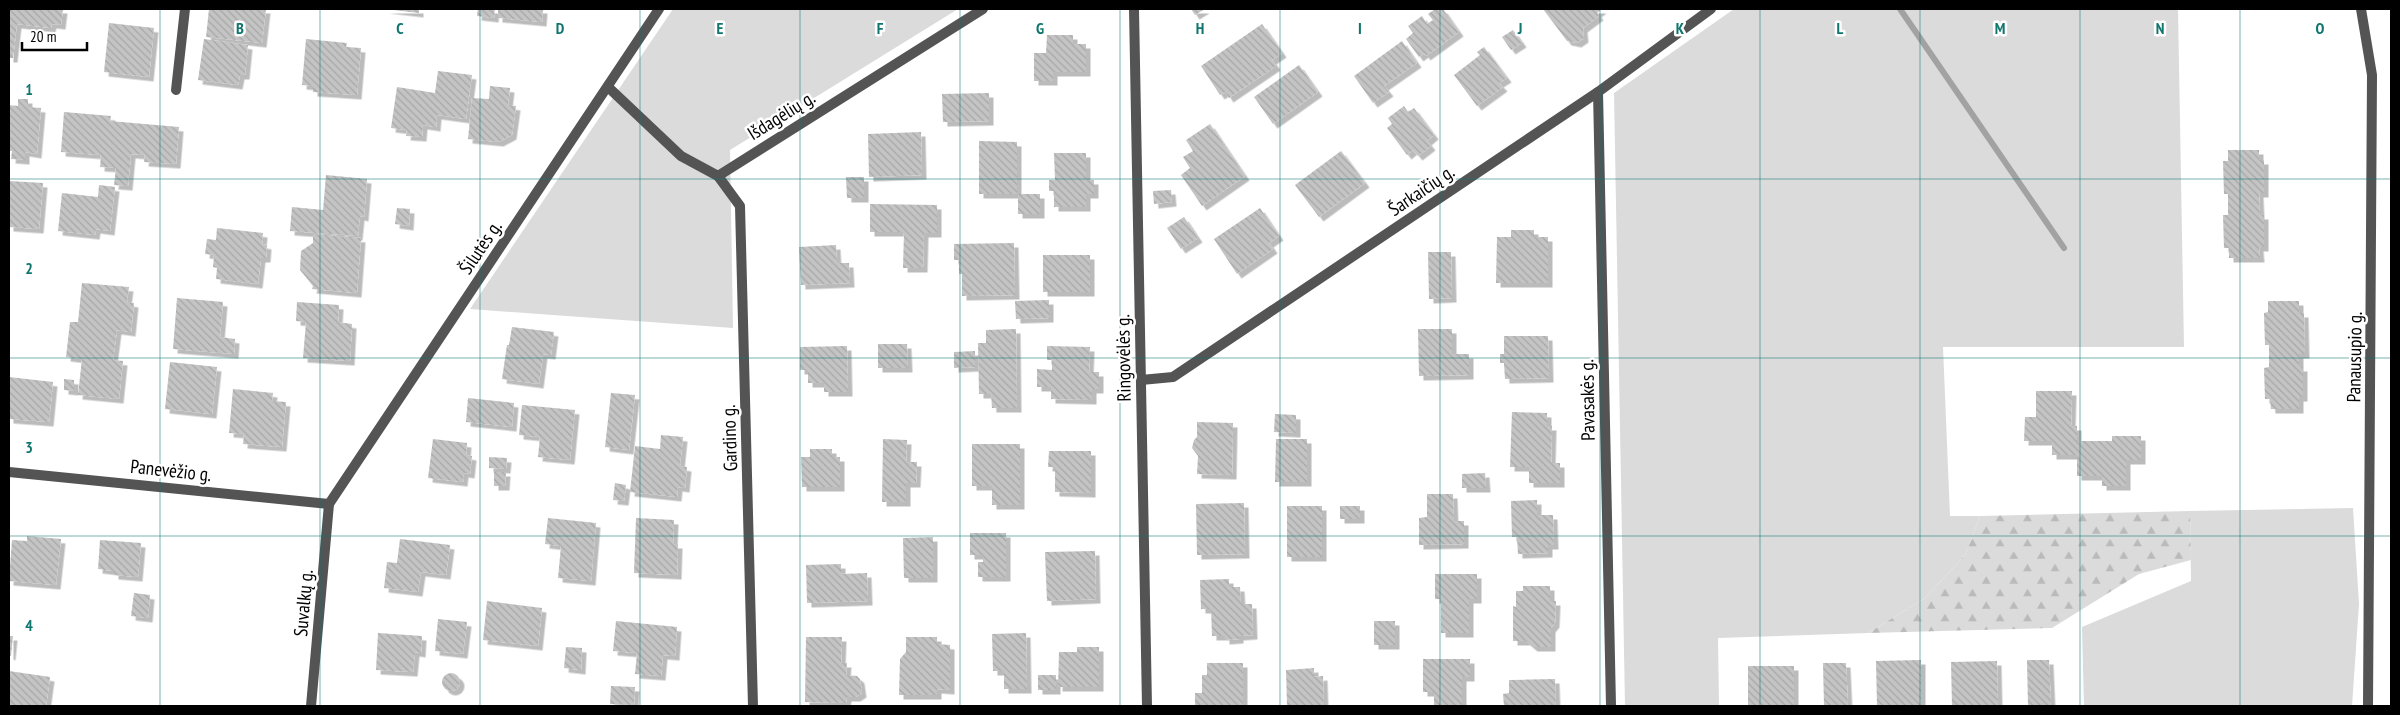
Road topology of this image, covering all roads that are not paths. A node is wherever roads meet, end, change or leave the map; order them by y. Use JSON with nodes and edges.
{"nodes":[{"id":1,"x":185,"y":9,"type":"edge"},
{"id":2,"x":658,"y":9,"type":"edge"},
{"id":3,"x":983,"y":9,"type":"edge"},
{"id":4,"x":1134,"y":9,"type":"edge"},
{"id":5,"x":1711,"y":9,"type":"edge"},
{"id":6,"x":2361,"y":9,"type":"edge"},
{"id":7,"x":608,"y":88,"type":"junction"},
{"id":8,"x":176,"y":90,"type":"dead end"},
{"id":9,"x":1598,"y":92,"type":"junction"},
{"id":10,"x":718,"y":176,"type":"junction"},
{"id":11,"x":1141,"y":380,"type":"junction"},
{"id":12,"x":9,"y":472,"type":"edge"},
{"id":13,"x":329,"y":504,"type":"junction"},
{"id":14,"x":311,"y":706,"type":"edge"},
{"id":15,"x":754,"y":706,"type":"edge"},
{"id":16,"x":1148,"y":706,"type":"edge"},
{"id":17,"x":1611,"y":706,"type":"edge"},
{"id":18,"x":2368,"y":706,"type":"edge"}],
"edges":[{"from":1,"to":8,"type":"street"},
{"from":2,"to":7,"type":"street","name":"Šilutės g."},
{"from":3,"to":10,"type":"street","name":"Išdagėlių g."},
{"from":4,"to":11,"type":"street","name":"Ringovėlės g."},
{"from":5,"to":9,"type":"street","name":"Šarkaičių g."},
{"from":6,"to":18,"type":"street","name":"Panausupio g."},
{"from":7,"to":10,"type":"street"},
{"from":7,"to":13,"type":"street","name":"Šilutės g."},
{"from":9,"to":11,"type":"street","name":"Šarkaičių g."},
{"from":9,"to":17,"type":"street","name":"Pavasakės g."},
{"from":10,"to":15,"type":"street","name":"Gardino g."},
{"from":11,"to":16,"type":"street","name":"Ringovėlės g."},
{"from":12,"to":13,"type":"street","name":"Panevėžio g."},
{"from":13,"to":14,"type":"street","name":"Suvalkų g."}]}
